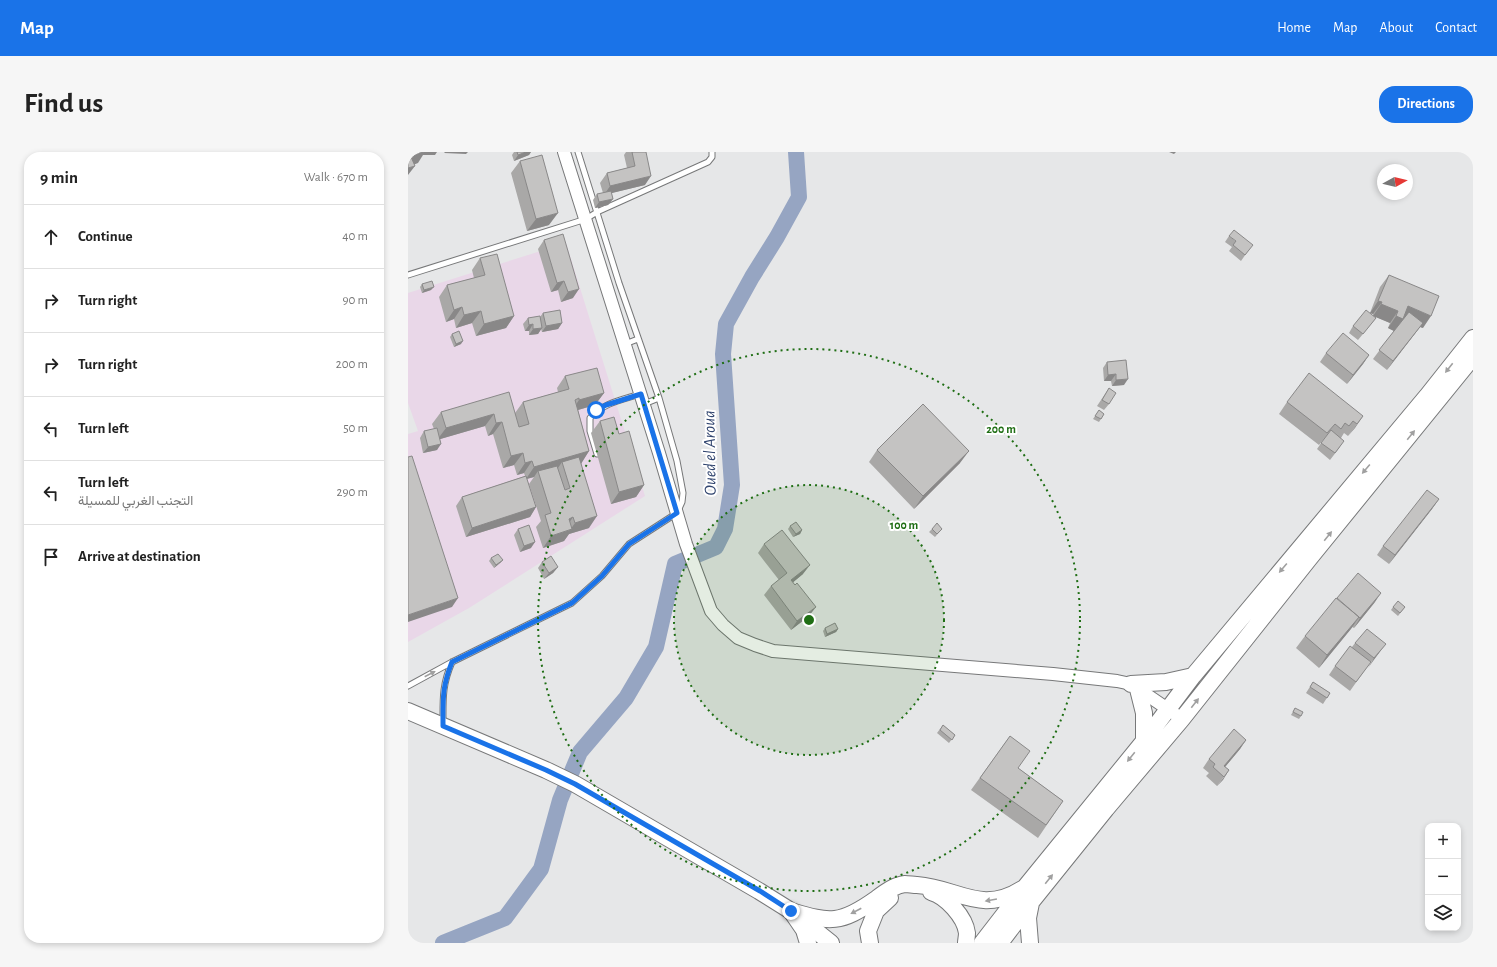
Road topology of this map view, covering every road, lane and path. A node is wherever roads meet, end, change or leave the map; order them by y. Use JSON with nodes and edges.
{"nodes":[{"id":1,"x":564,"y":152,"type":"edge"},
{"id":2,"x":578,"y":152,"type":"edge"},
{"id":3,"x":712,"y":152,"type":"edge"},
{"id":4,"x":597,"y":212,"type":"junction"},
{"id":5,"x":586,"y":219,"type":"junction"},
{"id":6,"x":408,"y":275,"type":"edge"},
{"id":7,"x":1473,"y":338,"type":"edge"},
{"id":8,"x":638,"y":339,"type":"junction"},
{"id":9,"x":625,"y":344,"type":"junction"},
{"id":10,"x":1473,"y":357,"type":"edge"},
{"id":11,"x":659,"y":398,"type":"junction"},
{"id":12,"x":642,"y":399,"type":"junction"},
{"id":13,"x":598,"y":458,"type":"dead end"},
{"id":14,"x":677,"y":513,"type":"junction"},
{"id":15,"x":452,"y":662,"type":"junction"},
{"id":16,"x":1193,"y":676,"type":"junction"},
{"id":17,"x":408,"y":686,"type":"edge"},
{"id":18,"x":1135,"y":687,"type":"junction"},
{"id":19,"x":1168,"y":709,"type":"junction"},
{"id":20,"x":408,"y":711,"type":"edge"},
{"id":21,"x":1182,"y":720,"type":"junction"},
{"id":22,"x":443,"y":726,"type":"junction"},
{"id":23,"x":1144,"y":741,"type":"junction"},
{"id":24,"x":1026,"y":886,"type":"junction"},
{"id":25,"x":1032,"y":901,"type":"junction"},
{"id":26,"x":791,"y":911,"type":"junction"},
{"id":27,"x":808,"y":943,"type":"edge"},
{"id":28,"x":831,"y":943,"type":"edge"},
{"id":29,"x":870,"y":943,"type":"edge"},
{"id":30,"x":966,"y":943,"type":"edge"},
{"id":31,"x":982,"y":943,"type":"edge"},
{"id":32,"x":1000,"y":943,"type":"edge"},
{"id":33,"x":1030,"y":943,"type":"edge"}],
"edges":[{"from":1,"to":5,"type":"street"},
{"from":2,"to":4,"type":"lane"},
{"from":3,"to":4,"type":"lane"},
{"from":4,"to":5,"type":"lane"},
{"from":4,"to":8,"type":"lane"},
{"from":5,"to":6,"type":"lane"},
{"from":5,"to":9,"type":"street"},
{"from":7,"to":16,"type":"main road","one_way":true},
{"from":8,"to":9,"type":"lane"},
{"from":8,"to":11,"type":"lane"},
{"from":9,"to":12,"type":"street"},
{"from":21,"to":10,"type":"main road","one_way":true},
{"from":11,"to":12,"type":"lane"},
{"from":11,"to":14,"type":"lane"},
{"from":12,"to":13,"type":"lane"},
{"from":12,"to":14,"type":"street"},
{"from":14,"to":15,"type":"lane"},
{"from":14,"to":18,"type":"street"},
{"from":17,"to":15,"type":"lane","one_way":true},
{"from":15,"to":22,"type":"lane"},
{"from":16,"to":18,"type":"main road"},
{"from":16,"to":19,"type":"main road"},
{"from":18,"to":19,"type":"street"},
{"from":18,"to":23,"type":"main road"},
{"from":19,"to":21,"type":"street"},
{"from":19,"to":23,"type":"main road"},
{"from":20,"to":22,"type":"main road"},
{"from":25,"to":21,"type":"main road","one_way":true},
{"from":22,"to":26,"type":"main road"},
{"from":23,"to":24,"type":"main road","one_way":true},
{"from":24,"to":26,"type":"main road","one_way":true},
{"from":24,"to":31,"type":"main road"},
{"from":25,"to":32,"type":"main road"},
{"from":25,"to":33,"type":"main road"},
{"from":26,"to":27,"type":"main road"},
{"from":26,"to":28,"type":"main road"},
{"from":29,"to":30,"type":"main road"}]}
